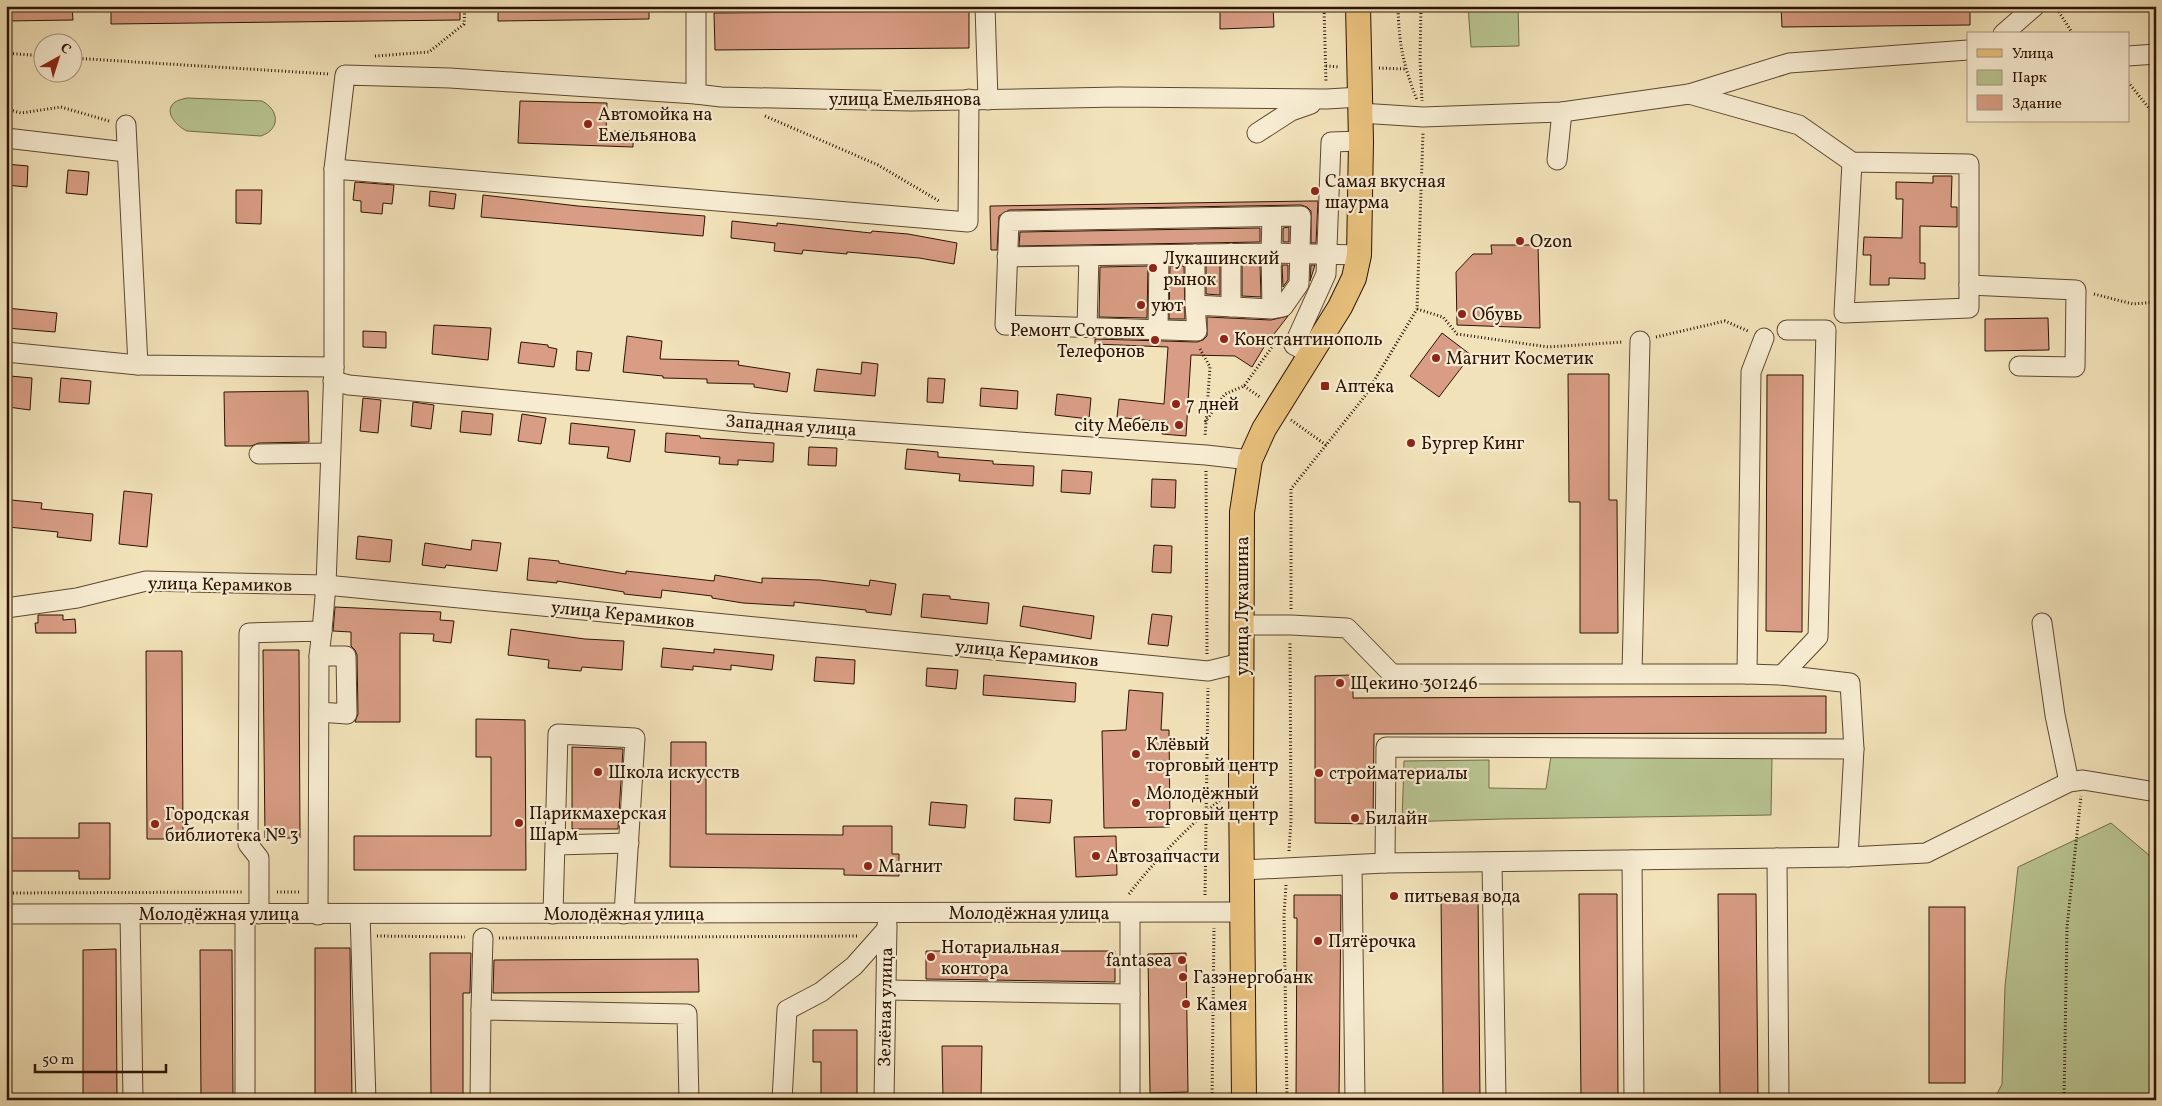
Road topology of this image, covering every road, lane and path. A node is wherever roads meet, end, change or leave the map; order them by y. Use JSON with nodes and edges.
{"nodes":[{"id":1,"x":465,"y":6,"type":"edge"},
{"id":2,"x":696,"y":6,"type":"edge"},
{"id":3,"x":985,"y":6,"type":"edge"},
{"id":4,"x":1324,"y":6,"type":"edge"},
{"id":5,"x":1358,"y":6,"type":"edge"},
{"id":6,"x":1398,"y":6,"type":"edge"},
{"id":7,"x":1421,"y":6,"type":"edge"},
{"id":8,"x":2035,"y":6,"type":"edge"},
{"id":9,"x":2055,"y":6,"type":"edge"},
{"id":10,"x":2005,"y":32,"type":"edge"},
{"id":11,"x":2072,"y":32,"type":"edge"},
{"id":12,"x":1967,"y":50,"type":"edge"},
{"id":13,"x":6,"y":53,"type":"edge"},
{"id":14,"x":2156,"y":54,"type":"edge"},
{"id":15,"x":32,"y":55,"type":"edge"},
{"id":16,"x":372,"y":56,"type":"dead end"},
{"id":17,"x":2130,"y":56,"type":"edge"},
{"id":18,"x":82,"y":59,"type":"edge"},
{"id":19,"x":345,"y":75,"type":"junction"},
{"id":20,"x":2130,"y":84,"type":"edge"},
{"id":21,"x":696,"y":94,"type":"junction"},
{"id":22,"x":1689,"y":94,"type":"junction"},
{"id":23,"x":969,"y":98,"type":"junction"},
{"id":24,"x":1327,"y":99,"type":"junction"},
{"id":25,"x":988,"y":100,"type":"junction"},
{"id":26,"x":1360,"y":105,"type":"junction"},
{"id":27,"x":6,"y":109,"type":"edge"},
{"id":28,"x":1562,"y":112,"type":"junction"},
{"id":29,"x":756,"y":113,"type":"dead end"},
{"id":30,"x":1423,"y":117,"type":"junction"},
{"id":31,"x":2156,"y":117,"type":"edge"},
{"id":32,"x":126,"y":125,"type":"joint"},
{"id":33,"x":1257,"y":133,"type":"dead end"},
{"id":34,"x":6,"y":138,"type":"edge"},
{"id":35,"x":1361,"y":141,"type":"junction"},
{"id":36,"x":126,"y":152,"type":"junction"},
{"id":37,"x":1556,"y":160,"type":"dead end"},
{"id":38,"x":1852,"y":162,"type":"junction"},
{"id":39,"x":334,"y":169,"type":"junction"},
{"id":40,"x":1272,"y":217,"type":"junction"},
{"id":41,"x":968,"y":222,"type":"junction"},
{"id":42,"x":1231,"y":253,"type":"junction"},
{"id":43,"x":1272,"y":253,"type":"junction"},
{"id":44,"x":1195,"y":254,"type":"junction"},
{"id":45,"x":1301,"y":254,"type":"junction"},
{"id":46,"x":1326,"y":254,"type":"junction"},
{"id":47,"x":1159,"y":255,"type":"junction"},
{"id":48,"x":1359,"y":255,"type":"junction"},
{"id":49,"x":1089,"y":256,"type":"junction"},
{"id":50,"x":1008,"y":257,"type":"junction"},
{"id":51,"x":1969,"y":285,"type":"junction"},
{"id":52,"x":2076,"y":290,"type":"junction"},
{"id":53,"x":2156,"y":302,"type":"edge"},
{"id":54,"x":1196,"y":305,"type":"junction"},
{"id":55,"x":1231,"y":307,"type":"junction"},
{"id":56,"x":1272,"y":309,"type":"junction"},
{"id":57,"x":1417,"y":309,"type":"junction"},
{"id":58,"x":1844,"y":313,"type":"junction"},
{"id":59,"x":1087,"y":327,"type":"junction"},
{"id":60,"x":1158,"y":330,"type":"junction"},
{"id":61,"x":1787,"y":330,"type":"dead end"},
{"id":62,"x":1826,"y":330,"type":"junction"},
{"id":63,"x":1764,"y":338,"type":"joint"},
{"id":64,"x":1640,"y":341,"type":"junction"},
{"id":65,"x":1200,"y":350,"type":"dead end"},
{"id":66,"x":6,"y":352,"type":"edge"},
{"id":67,"x":1310,"y":354,"type":"junction"},
{"id":68,"x":138,"y":365,"type":"junction"},
{"id":69,"x":2019,"y":366,"type":"dead end"},
{"id":70,"x":333,"y":374,"type":"junction"},
{"id":71,"x":330,"y":453,"type":"junction"},
{"id":72,"x":259,"y":454,"type":"dead end"},
{"id":73,"x":1206,"y":455,"type":"junction"},
{"id":74,"x":1250,"y":460,"type":"junction"},
{"id":75,"x":326,"y":585,"type":"junction"},
{"id":76,"x":6,"y":608,"type":"edge"},
{"id":77,"x":2042,"y":623,"type":"dead end"},
{"id":78,"x":1241,"y":625,"type":"junction"},
{"id":79,"x":1291,"y":625,"type":"junction"},
{"id":80,"x":322,"y":631,"type":"junction"},
{"id":81,"x":319,"y":656,"type":"junction"},
{"id":82,"x":1241,"y":663,"type":"junction"},
{"id":83,"x":1208,"y":671,"type":"junction"},
{"id":84,"x":1632,"y":674,"type":"junction"},
{"id":85,"x":1747,"y":674,"type":"junction"},
{"id":86,"x":1782,"y":675,"type":"junction"},
{"id":87,"x":319,"y":712,"type":"junction"},
{"id":88,"x":1854,"y":749,"type":"junction"},
{"id":89,"x":2076,"y":781,"type":"junction"},
{"id":90,"x":1240,"y":784,"type":"junction"},
{"id":91,"x":2156,"y":792,"type":"edge"},
{"id":92,"x":1206,"y":813,"type":"junction"},
{"id":93,"x":629,"y":842,"type":"junction"},
{"id":94,"x":556,"y":844,"type":"junction"},
{"id":95,"x":1848,"y":857,"type":"junction"},
{"id":96,"x":1777,"y":858,"type":"junction"},
{"id":97,"x":1632,"y":860,"type":"junction"},
{"id":98,"x":1385,"y":864,"type":"junction"},
{"id":99,"x":1492,"y":864,"type":"junction"},
{"id":100,"x":1352,"y":865,"type":"junction"},
{"id":101,"x":1288,"y":868,"type":"junction"},
{"id":102,"x":1243,"y":870,"type":"junction"},
{"id":103,"x":1130,"y":912,"type":"junction"},
{"id":104,"x":1243,"y":912,"type":"junction"},
{"id":105,"x":6,"y":914,"type":"edge"},
{"id":106,"x":130,"y":914,"type":"junction"},
{"id":107,"x":252,"y":914,"type":"junction"},
{"id":108,"x":360,"y":914,"type":"junction"},
{"id":109,"x":553,"y":914,"type":"junction"},
{"id":110,"x":624,"y":914,"type":"junction"},
{"id":111,"x":318,"y":915,"type":"junction"},
{"id":112,"x":1214,"y":921,"type":"junction"},
{"id":113,"x":887,"y":923,"type":"junction"},
{"id":114,"x":1204,"y":930,"type":"dead end"},
{"id":115,"x":360,"y":936,"type":"junction"},
{"id":116,"x":483,"y":938,"type":"junction"},
{"id":117,"x":886,"y":990,"type":"junction"},
{"id":118,"x":1130,"y":994,"type":"junction"},
{"id":119,"x":482,"y":1010,"type":"junction"},
{"id":120,"x":133,"y":1100,"type":"edge"},
{"id":121,"x":246,"y":1100,"type":"edge"},
{"id":122,"x":366,"y":1100,"type":"edge"},
{"id":123,"x":480,"y":1100,"type":"edge"},
{"id":124,"x":690,"y":1100,"type":"edge"},
{"id":125,"x":782,"y":1100,"type":"edge"},
{"id":126,"x":884,"y":1100,"type":"edge"},
{"id":127,"x":1130,"y":1100,"type":"edge"},
{"id":128,"x":1212,"y":1100,"type":"edge"},
{"id":129,"x":1244,"y":1100,"type":"edge"},
{"id":130,"x":1287,"y":1100,"type":"edge"},
{"id":131,"x":1354,"y":1100,"type":"edge"},
{"id":132,"x":1496,"y":1100,"type":"edge"},
{"id":133,"x":1634,"y":1100,"type":"edge"},
{"id":134,"x":1779,"y":1100,"type":"edge"},
{"id":135,"x":2064,"y":1100,"type":"edge"}],
"edges":[{"from":1,"to":16,"type":"path"},
{"from":2,"to":21,"type":"street"},
{"from":3,"to":25,"type":"street"},
{"from":4,"to":24,"type":"path"},
{"from":5,"to":26,"type":"main road","name":"улица Лукашина"},
{"from":6,"to":30,"type":"path"},
{"from":7,"to":30,"type":"path"},
{"from":8,"to":10,"type":"street"},
{"from":9,"to":11,"type":"path"},
{"from":12,"to":22,"type":"street"},
{"from":13,"to":15,"type":"path"},
{"from":14,"to":17,"type":"street"},
{"from":18,"to":19,"type":"path"},
{"from":19,"to":21,"type":"street","name":"улица Емельянова"},
{"from":19,"to":39,"type":"street"},
{"from":20,"to":31,"type":"path"},
{"from":21,"to":23,"type":"street","name":"улица Емельянова"},
{"from":22,"to":28,"type":"street","name":"улица Емельянова"},
{"from":22,"to":38,"type":"street"},
{"from":23,"to":25,"type":"street","name":"улица Емельянова"},
{"from":23,"to":41,"type":"street"},
{"from":24,"to":25,"type":"street","name":"улица Емельянова"},
{"from":24,"to":26,"type":"street","name":"улица Емельянова"},
{"from":24,"to":33,"type":"street"},
{"from":26,"to":30,"type":"street","name":"улица Емельянова"},
{"from":26,"to":35,"type":"main road","name":"улица Лукашина"},
{"from":27,"to":32,"type":"path"},
{"from":28,"to":30,"type":"street","name":"улица Емельянова"},
{"from":28,"to":37,"type":"street"},
{"from":29,"to":41,"type":"path"},
{"from":30,"to":57,"type":"path"},
{"from":32,"to":36,"type":"street"},
{"from":34,"to":36,"type":"street"},
{"from":35,"to":46,"type":"street"},
{"from":35,"to":48,"type":"main road","name":"улица Лукашина"},
{"from":36,"to":68,"type":"street"},
{"from":38,"to":51,"type":"street"},
{"from":38,"to":58,"type":"street"},
{"from":39,"to":41,"type":"street"},
{"from":39,"to":70,"type":"street"},
{"from":40,"to":43,"type":"street"},
{"from":40,"to":45,"type":"street"},
{"from":40,"to":50,"type":"street"},
{"from":42,"to":43,"type":"street"},
{"from":42,"to":44,"type":"street"},
{"from":42,"to":55,"type":"street"},
{"from":43,"to":45,"type":"street"},
{"from":43,"to":56,"type":"street"},
{"from":44,"to":47,"type":"street"},
{"from":44,"to":54,"type":"street"},
{"from":45,"to":46,"type":"street"},
{"from":45,"to":56,"type":"street"},
{"from":46,"to":48,"type":"street"},
{"from":46,"to":67,"type":"street"},
{"from":47,"to":49,"type":"street"},
{"from":47,"to":60,"type":"street"},
{"from":48,"to":67,"type":"main road","name":"улица Лукашина"},
{"from":49,"to":50,"type":"street"},
{"from":49,"to":59,"type":"street"},
{"from":50,"to":59,"type":"street"},
{"from":51,"to":52,"type":"street"},
{"from":51,"to":58,"type":"street"},
{"from":52,"to":53,"type":"path"},
{"from":52,"to":69,"type":"street"},
{"from":54,"to":55,"type":"street"},
{"from":54,"to":60,"type":"street"},
{"from":55,"to":56,"type":"street"},
{"from":57,"to":64,"type":"path"},
{"from":57,"to":79,"type":"path"},
{"from":58,"to":62,"type":"street"},
{"from":59,"to":60,"type":"street"},
{"from":61,"to":62,"type":"street"},
{"from":62,"to":86,"type":"street"},
{"from":63,"to":64,"type":"path"},
{"from":63,"to":85,"type":"street"},
{"from":64,"to":84,"type":"street"},
{"from":65,"to":73,"type":"path"},
{"from":66,"to":68,"type":"street"},
{"from":67,"to":74,"type":"main road","name":"улица Лукашина"},
{"from":68,"to":70,"type":"street","name":"Западная улица"},
{"from":70,"to":71,"type":"street"},
{"from":70,"to":73,"type":"street","name":"Западная улица"},
{"from":71,"to":72,"type":"street"},
{"from":71,"to":75,"type":"street"},
{"from":73,"to":74,"type":"street","name":"Западная улица"},
{"from":73,"to":83,"type":"path"},
{"from":74,"to":78,"type":"main road","name":"улица Лукашина"},
{"from":75,"to":76,"type":"street","name":"улица Керамиков"},
{"from":75,"to":80,"type":"street"},
{"from":75,"to":83,"type":"street","name":"улица Керамиков"},
{"from":77,"to":89,"type":"street"},
{"from":78,"to":79,"type":"street"},
{"from":78,"to":82,"type":"main road","name":"улица Лукашина"},
{"from":79,"to":84,"type":"street"},
{"from":79,"to":101,"type":"path"},
{"from":80,"to":81,"type":"street"},
{"from":80,"to":107,"type":"street"},
{"from":81,"to":87,"type":"street"},
{"from":81,"to":87,"type":"street"},
{"from":82,"to":83,"type":"street","name":"улица Керамиков"},
{"from":82,"to":90,"type":"main road","name":"улица Лукашина"},
{"from":83,"to":92,"type":"path"},
{"from":84,"to":85,"type":"street"},
{"from":85,"to":86,"type":"street"},
{"from":86,"to":88,"type":"street"},
{"from":87,"to":111,"type":"street"},
{"from":88,"to":95,"type":"street"},
{"from":88,"to":98,"type":"street"},
{"from":89,"to":91,"type":"street"},
{"from":89,"to":95,"type":"street"},
{"from":89,"to":135,"type":"path"},
{"from":90,"to":92,"type":"path"},
{"from":90,"to":102,"type":"main road","name":"улица Лукашина"},
{"from":92,"to":103,"type":"path"},
{"from":92,"to":112,"type":"path"},
{"from":93,"to":94,"type":"street"},
{"from":93,"to":94,"type":"street"},
{"from":93,"to":110,"type":"street"},
{"from":94,"to":109,"type":"street"},
{"from":95,"to":96,"type":"street"},
{"from":96,"to":97,"type":"street"},
{"from":96,"to":134,"type":"street"},
{"from":97,"to":99,"type":"street"},
{"from":97,"to":133,"type":"street"},
{"from":98,"to":99,"type":"street"},
{"from":98,"to":100,"type":"street"},
{"from":99,"to":132,"type":"street"},
{"from":100,"to":101,"type":"street"},
{"from":100,"to":131,"type":"street"},
{"from":101,"to":102,"type":"street"},
{"from":101,"to":130,"type":"path"},
{"from":102,"to":104,"type":"main road","name":"улица Лукашина"},
{"from":103,"to":112,"type":"street","name":"Молодёжная улица"},
{"from":103,"to":113,"type":"street","name":"Молодёжная улица"},
{"from":103,"to":118,"type":"street"},
{"from":104,"to":112,"type":"street","name":"Молодёжная улица"},
{"from":104,"to":129,"type":"main road","name":"улица Лукашина"},
{"from":105,"to":106,"type":"street","name":"Молодёжная улица"},
{"from":106,"to":107,"type":"street","name":"Молодёжная улица"},
{"from":106,"to":120,"type":"street"},
{"from":107,"to":111,"type":"street","name":"Молодёжная улица"},
{"from":107,"to":121,"type":"street"},
{"from":108,"to":109,"type":"street","name":"Молодёжная улица"},
{"from":108,"to":111,"type":"street","name":"Молодёжная улица"},
{"from":108,"to":115,"type":"street"},
{"from":109,"to":110,"type":"street","name":"Молодёжная улица"},
{"from":110,"to":113,"type":"street","name":"Молодёжная улица"},
{"from":112,"to":114,"type":"path"},
{"from":112,"to":128,"type":"path"},
{"from":113,"to":116,"type":"path"},
{"from":113,"to":117,"type":"street","name":"Зелёная улица"},
{"from":113,"to":125,"type":"street"},
{"from":115,"to":116,"type":"path"},
{"from":115,"to":122,"type":"street"},
{"from":116,"to":119,"type":"street"},
{"from":117,"to":118,"type":"street"},
{"from":117,"to":126,"type":"street","name":"Зелёная улица"},
{"from":118,"to":127,"type":"street"},
{"from":119,"to":123,"type":"street"},
{"from":119,"to":124,"type":"street"}]}
